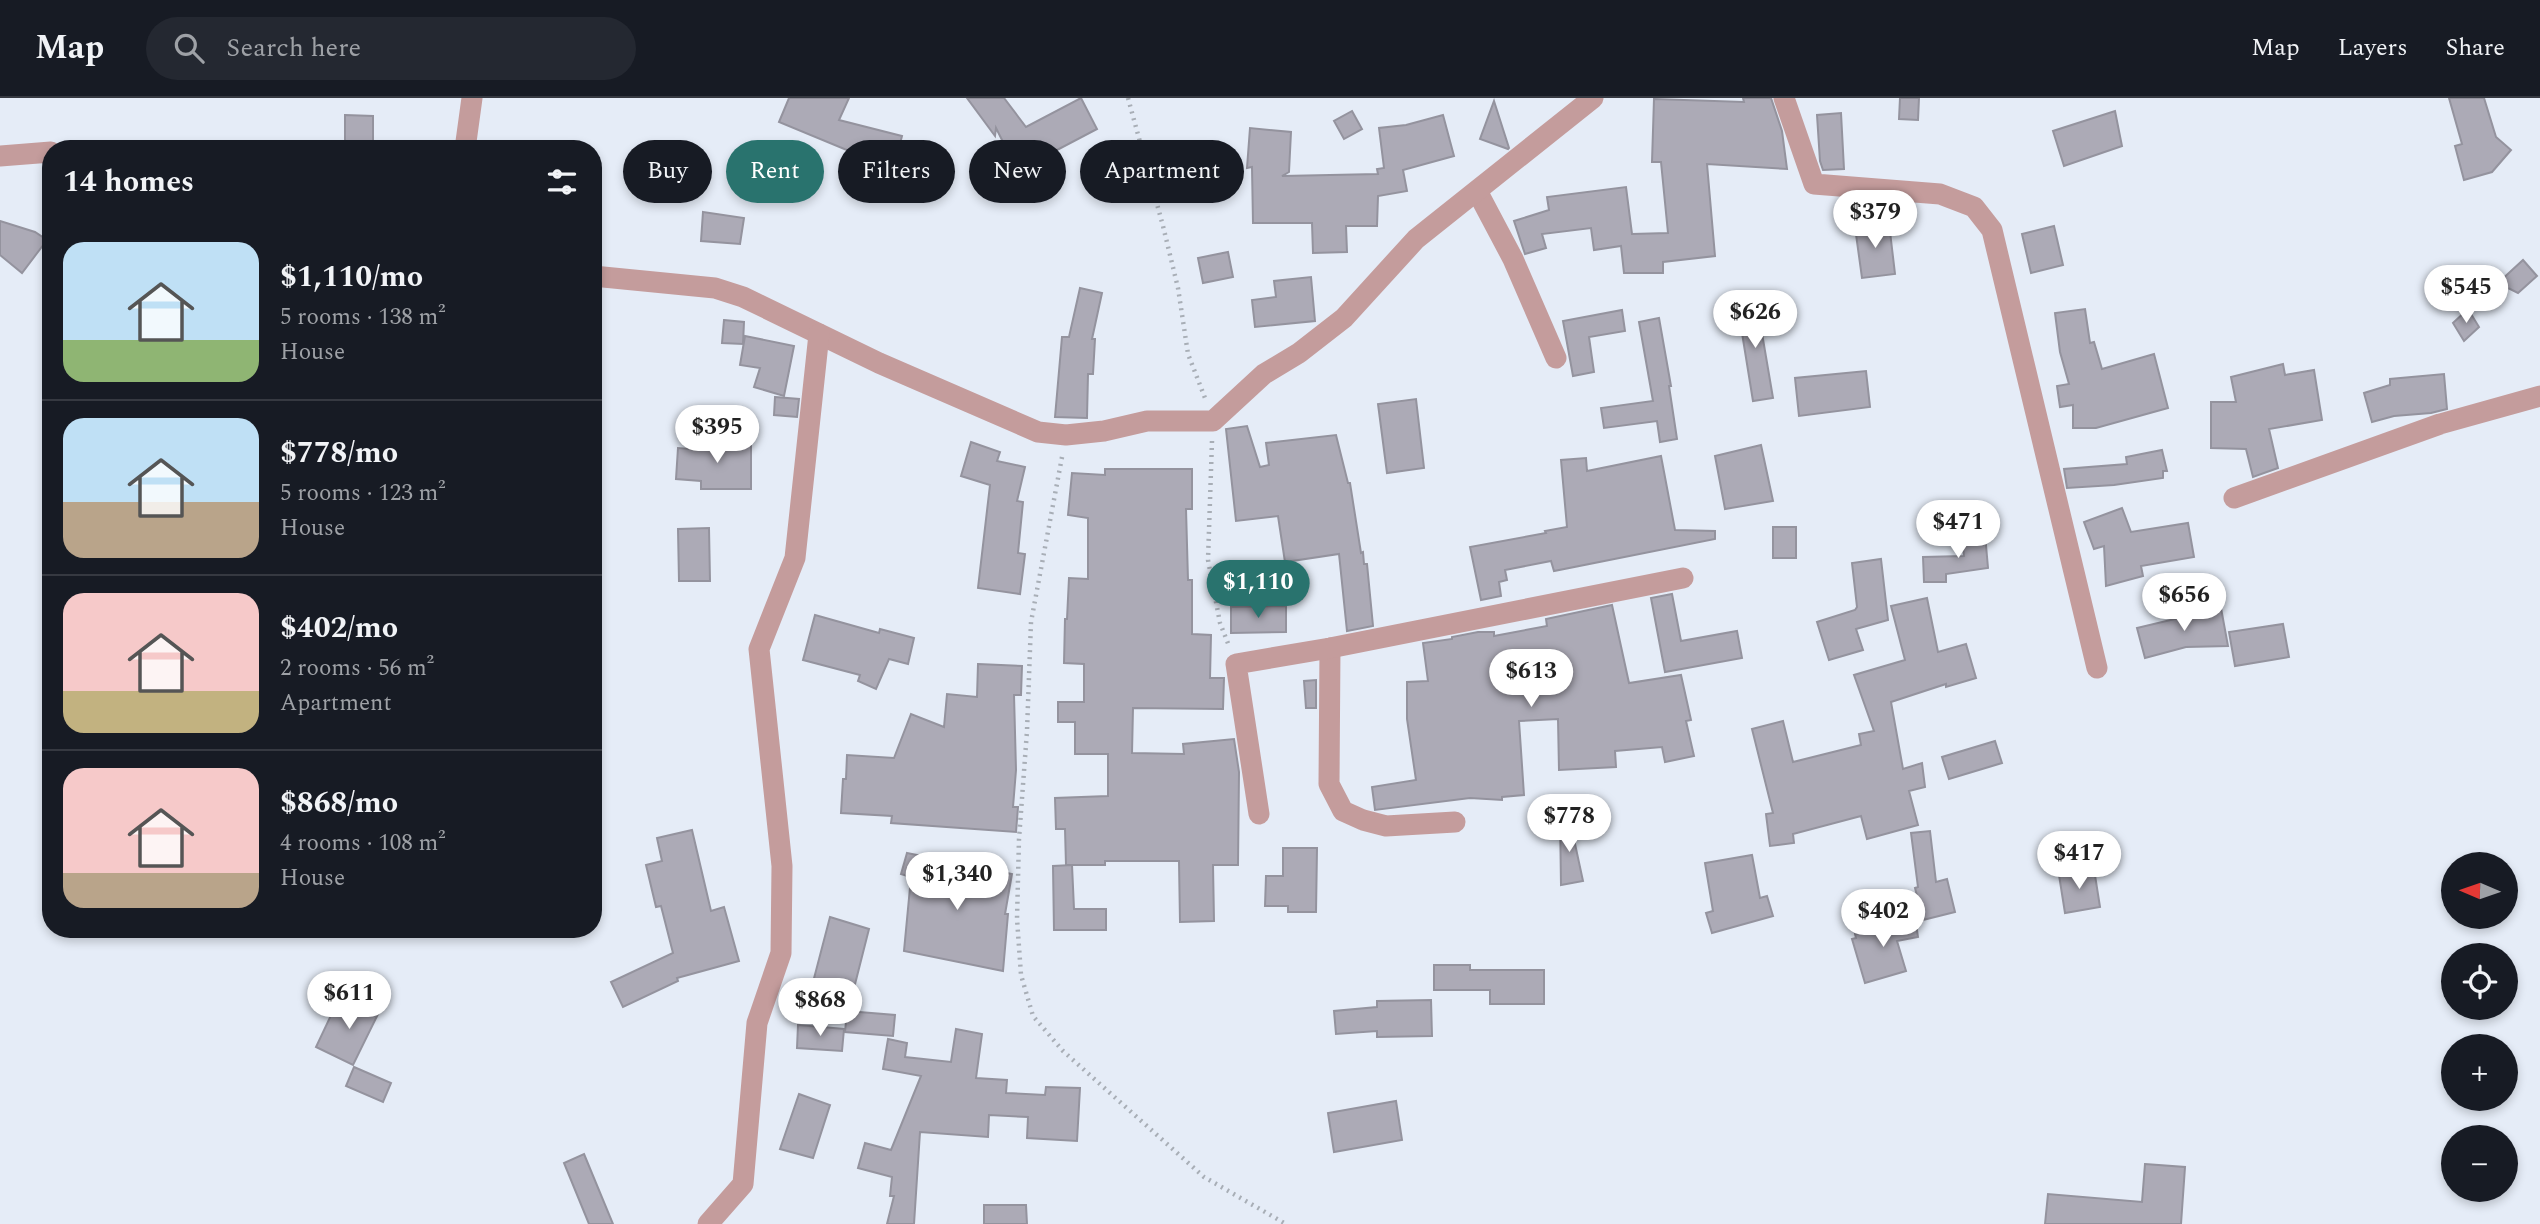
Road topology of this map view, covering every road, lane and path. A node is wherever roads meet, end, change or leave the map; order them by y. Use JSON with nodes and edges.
{"nodes":[{"id":1,"x":472,"y":98,"type":"edge"},
{"id":2,"x":1128,"y":98,"type":"edge"},
{"id":3,"x":1593,"y":98,"type":"edge"},
{"id":4,"x":1784,"y":98,"type":"edge"},
{"id":5,"x":466,"y":140,"type":"edge"},
{"id":6,"x":42,"y":153,"type":"edge"},
{"id":7,"x":0,"y":156,"type":"edge"},
{"id":8,"x":1477,"y":191,"type":"junction"},
{"id":9,"x":602,"y":276,"type":"edge"},
{"id":10,"x":818,"y":334,"type":"junction"},
{"id":11,"x":1556,"y":358,"type":"dead end"},
{"id":12,"x":2540,"y":396,"type":"edge"},
{"id":13,"x":1213,"y":421,"type":"junction"},
{"id":14,"x":1066,"y":435,"type":"junction"},
{"id":15,"x":2234,"y":498,"type":"dead end"},
{"id":16,"x":1683,"y":578,"type":"dead end"},
{"id":17,"x":1330,"y":648,"type":"junction"},
{"id":18,"x":1236,"y":664,"type":"junction"},
{"id":19,"x":2096,"y":668,"type":"dead end"},
{"id":20,"x":1259,"y":814,"type":"dead end"},
{"id":21,"x":1455,"y":821,"type":"dead end"},
{"id":22,"x":708,"y":1224,"type":"edge"},
{"id":23,"x":1286,"y":1224,"type":"edge"}],
"edges":[{"from":1,"to":5,"type":"street"},
{"from":2,"to":13,"type":"path"},
{"from":3,"to":8,"type":"street"},
{"from":4,"to":19,"type":"street"},
{"from":6,"to":7,"type":"street"},
{"from":8,"to":11,"type":"street"},
{"from":8,"to":13,"type":"street"},
{"from":9,"to":10,"type":"street"},
{"from":10,"to":14,"type":"street"},
{"from":10,"to":22,"type":"street"},
{"from":12,"to":15,"type":"street"},
{"from":13,"to":14,"type":"street"},
{"from":13,"to":18,"type":"path"},
{"from":14,"to":23,"type":"path"},
{"from":16,"to":17,"type":"street"},
{"from":17,"to":18,"type":"street"},
{"from":17,"to":21,"type":"street"},
{"from":18,"to":20,"type":"street"}]}
